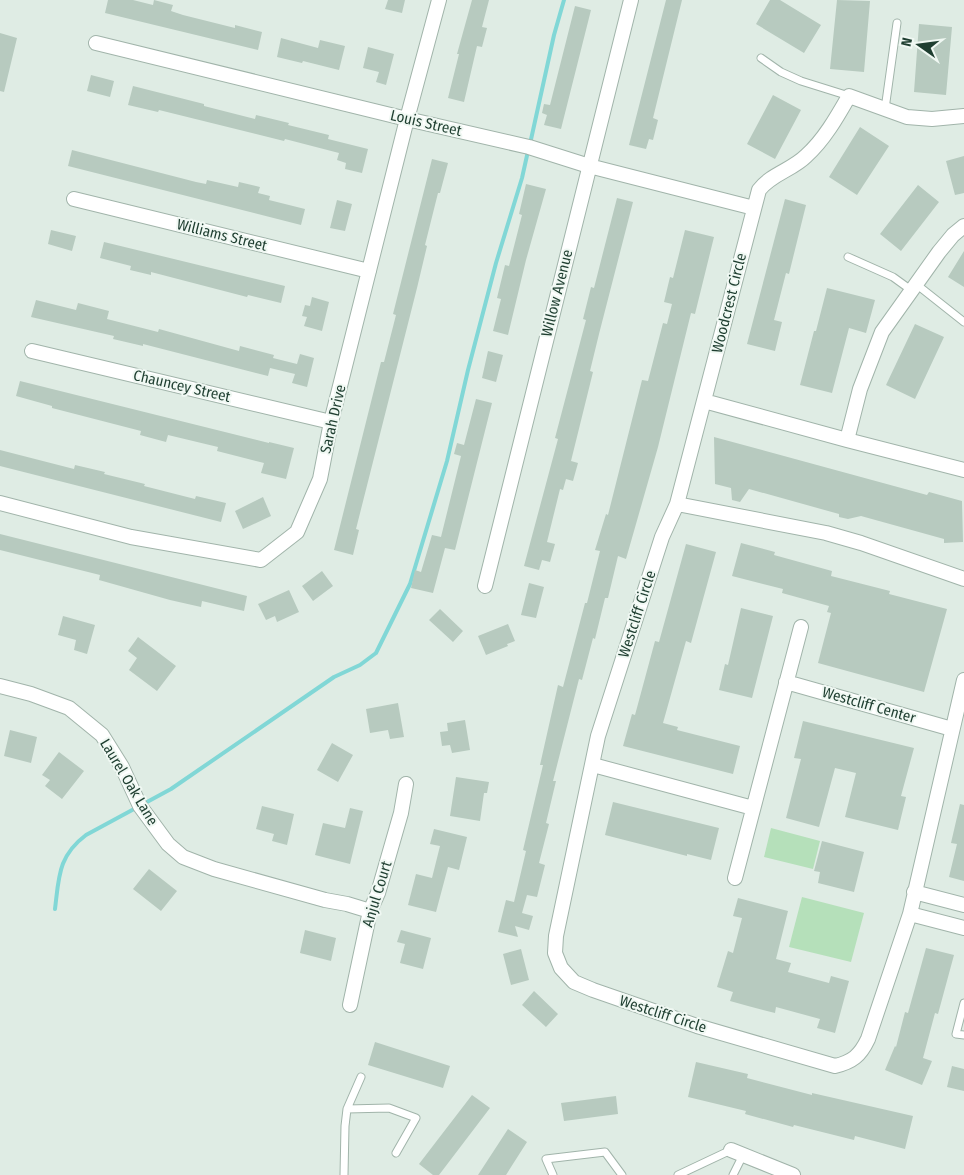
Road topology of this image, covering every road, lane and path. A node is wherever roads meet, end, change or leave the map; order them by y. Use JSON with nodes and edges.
{"nodes":[{"id":1,"x":439,"y":0,"type":"edge"},
{"id":2,"x":631,"y":0,"type":"edge"},
{"id":3,"x":897,"y":23,"type":"dead end"},
{"id":4,"x":96,"y":42,"type":"dead end"},
{"id":5,"x":761,"y":58,"type":"dead end"},
{"id":6,"x":849,"y":96,"type":"junction"},
{"id":7,"x":885,"y":109,"type":"junction"},
{"id":8,"x":964,"y":116,"type":"edge"},
{"id":9,"x":407,"y":119,"type":"junction"},
{"id":10,"x":589,"y":166,"type":"junction"},
{"id":11,"x":74,"y":199,"type":"dead end"},
{"id":12,"x":754,"y":208,"type":"junction"},
{"id":13,"x":964,"y":226,"type":"edge"},
{"id":14,"x":848,"y":257,"type":"dead end"},
{"id":15,"x":369,"y":271,"type":"junction"},
{"id":16,"x":913,"y":287,"type":"junction"},
{"id":17,"x":964,"y":322,"type":"edge"},
{"id":18,"x":32,"y":351,"type":"dead end"},
{"id":19,"x":704,"y":401,"type":"junction"},
{"id":20,"x":331,"y":422,"type":"junction"},
{"id":21,"x":846,"y":440,"type":"junction"},
{"id":22,"x":964,"y":470,"type":"edge"},
{"id":23,"x":0,"y":503,"type":"edge"},
{"id":24,"x":677,"y":504,"type":"junction"},
{"id":25,"x":964,"y":579,"type":"edge"},
{"id":26,"x":484,"y":586,"type":"dead end"},
{"id":27,"x":801,"y":627,"type":"dead end"},
{"id":28,"x":964,"y":680,"type":"edge"},
{"id":29,"x":786,"y":682,"type":"junction"},
{"id":30,"x":0,"y":686,"type":"edge"},
{"id":31,"x":952,"y":729,"type":"junction"},
{"id":32,"x":593,"y":765,"type":"junction"},
{"id":33,"x":406,"y":784,"type":"dead end"},
{"id":34,"x":753,"y":808,"type":"junction"},
{"id":35,"x":735,"y":878,"type":"dead end"},
{"id":36,"x":914,"y":892,"type":"junction"},
{"id":37,"x":964,"y":905,"type":"edge"},
{"id":38,"x":370,"y":911,"type":"junction"},
{"id":39,"x":910,"y":914,"type":"junction"},
{"id":40,"x":964,"y":928,"type":"edge"},
{"id":41,"x":964,"y":1003,"type":"edge"},
{"id":42,"x":350,"y":1004,"type":"dead end"},
{"id":43,"x":964,"y":1035,"type":"edge"},
{"id":44,"x":361,"y":1078,"type":"dead end"},
{"id":45,"x":347,"y":1109,"type":"junction"},
{"id":46,"x":396,"y":1153,"type":"dead end"},
{"id":47,"x":737,"y":1153,"type":"junction"},
{"id":48,"x":344,"y":1175,"type":"edge"},
{"id":49,"x":553,"y":1175,"type":"edge"},
{"id":50,"x":622,"y":1175,"type":"edge"},
{"id":51,"x":678,"y":1175,"type":"edge"},
{"id":52,"x":733,"y":1175,"type":"edge"},
{"id":53,"x":793,"y":1175,"type":"edge"}],
"edges":[{"from":1,"to":9,"type":"street","name":"Sarah Drive"},
{"from":2,"to":10,"type":"street","name":"Willow Avenue"},
{"from":3,"to":7,"type":"lane"},
{"from":4,"to":9,"type":"street","name":"Louis Street"},
{"from":5,"to":6,"type":"lane"},
{"from":6,"to":7,"type":"street"},
{"from":6,"to":12,"type":"street","name":"Woodcrest Circle"},
{"from":7,"to":8,"type":"street"},
{"from":9,"to":10,"type":"street","name":"Louis Street"},
{"from":9,"to":15,"type":"street","name":"Sarah Drive"},
{"from":10,"to":12,"type":"street","name":"Louis Street"},
{"from":10,"to":26,"type":"street","name":"Willow Avenue"},
{"from":11,"to":15,"type":"street","name":"Williams Street"},
{"from":12,"to":19,"type":"street","name":"Woodcrest Circle"},
{"from":13,"to":16,"type":"street"},
{"from":14,"to":16,"type":"lane"},
{"from":15,"to":20,"type":"street","name":"Sarah Drive"},
{"from":16,"to":17,"type":"lane"},
{"from":16,"to":21,"type":"street"},
{"from":18,"to":20,"type":"street","name":"Chauncey Street"},
{"from":19,"to":21,"type":"street"},
{"from":19,"to":24,"type":"street","name":"Westcliff Circle"},
{"from":20,"to":23,"type":"street","name":"Sarah Drive"},
{"from":21,"to":22,"type":"street"},
{"from":24,"to":25,"type":"street"},
{"from":24,"to":32,"type":"street","name":"Westcliff Circle"},
{"from":27,"to":29,"type":"street"},
{"from":28,"to":31,"type":"street","name":"Westcliff Circle"},
{"from":29,"to":31,"type":"street","name":"Westcliff Center"},
{"from":29,"to":34,"type":"street"},
{"from":30,"to":38,"type":"street","name":"Laurel Oak Lane"},
{"from":31,"to":36,"type":"street","name":"Westcliff Circle"},
{"from":32,"to":34,"type":"street"},
{"from":32,"to":39,"type":"street","name":"Westcliff Circle"},
{"from":33,"to":38,"type":"street","name":"Anjul Court"},
{"from":34,"to":35,"type":"street"},
{"from":36,"to":37,"type":"street"},
{"from":36,"to":39,"type":"street","name":"Westcliff Circle"},
{"from":38,"to":42,"type":"street","name":"Anjul Court"},
{"from":39,"to":40,"type":"street"},
{"from":41,"to":43,"type":"lane"},
{"from":44,"to":45,"type":"lane"},
{"from":45,"to":46,"type":"lane"},
{"from":45,"to":48,"type":"lane"},
{"from":47,"to":51,"type":"lane"},
{"from":47,"to":52,"type":"lane"},
{"from":47,"to":53,"type":"street"},
{"from":49,"to":50,"type":"lane"}]}
